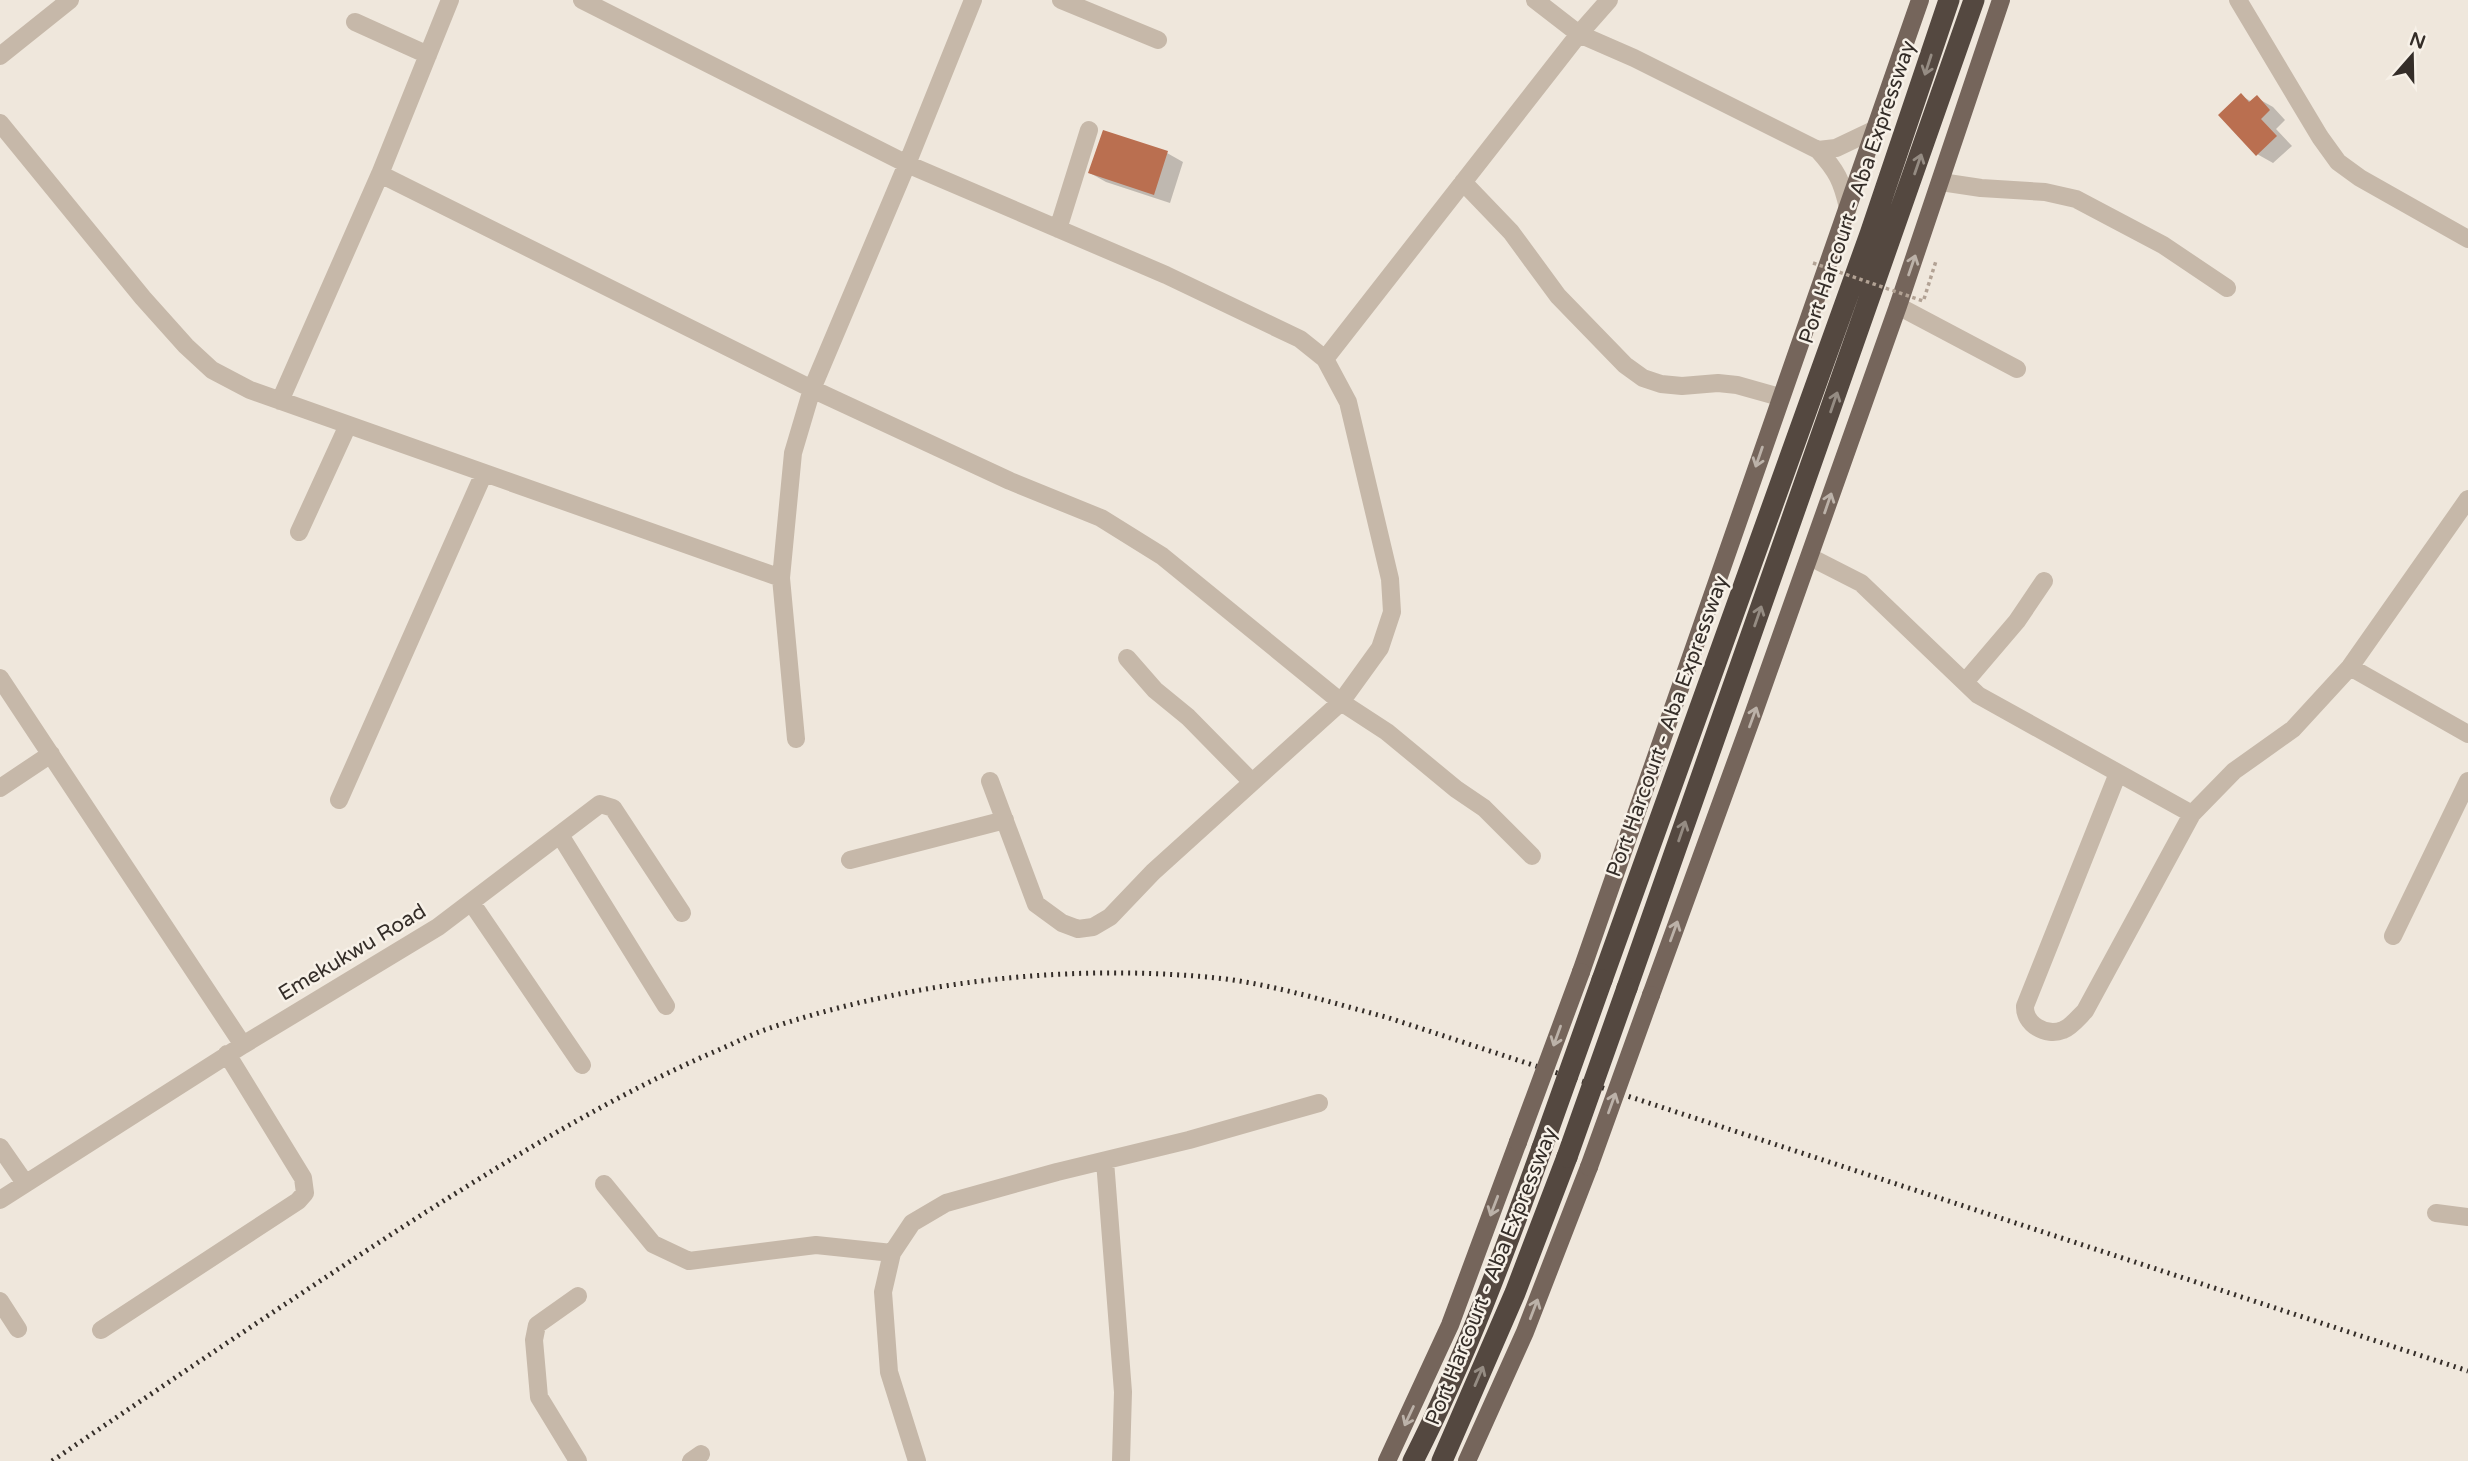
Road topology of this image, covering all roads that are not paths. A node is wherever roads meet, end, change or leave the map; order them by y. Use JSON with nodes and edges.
{"nodes":[{"id":1,"x":70,"y":0,"type":"edge"},
{"id":2,"x":450,"y":0,"type":"edge"},
{"id":3,"x":582,"y":0,"type":"edge"},
{"id":4,"x":973,"y":0,"type":"edge"},
{"id":5,"x":1061,"y":0,"type":"edge"},
{"id":6,"x":1535,"y":0,"type":"edge"},
{"id":7,"x":1609,"y":0,"type":"edge"},
{"id":8,"x":1920,"y":0,"type":"edge"},
{"id":9,"x":1949,"y":0,"type":"edge"},
{"id":10,"x":1973,"y":0,"type":"edge"},
{"id":11,"x":2001,"y":0,"type":"edge"},
{"id":12,"x":2238,"y":0,"type":"edge"},
{"id":13,"x":355,"y":22,"type":"dead end"},
{"id":14,"x":1579,"y":34,"type":"junction"},
{"id":15,"x":1158,"y":40,"type":"dead end"},
{"id":16,"x":428,"y":54,"type":"junction"},
{"id":17,"x":0,"y":56,"type":"edge"},
{"id":18,"x":0,"y":123,"type":"edge"},
{"id":19,"x":1876,"y":128,"type":"junction"},
{"id":20,"x":1089,"y":130,"type":"dead end"},
{"id":21,"x":1818,"y":150,"type":"junction"},
{"id":22,"x":907,"y":164,"type":"junction"},
{"id":23,"x":380,"y":174,"type":"junction"},
{"id":24,"x":1463,"y":182,"type":"junction"},
{"id":25,"x":1941,"y":182,"type":"junction"},
{"id":26,"x":1848,"y":208,"type":"junction"},
{"id":27,"x":1058,"y":229,"type":"junction"},
{"id":28,"x":2468,"y":239,"type":"edge"},
{"id":29,"x":2227,"y":288,"type":"dead end"},
{"id":30,"x":1898,"y":306,"type":"junction"},
{"id":31,"x":1325,"y":359,"type":"junction"},
{"id":32,"x":2017,"y":369,"type":"dead end"},
{"id":33,"x":812,"y":389,"type":"junction"},
{"id":34,"x":1780,"y":397,"type":"junction"},
{"id":35,"x":280,"y":401,"type":"junction"},
{"id":36,"x":348,"y":425,"type":"junction"},
{"id":37,"x":484,"y":473,"type":"junction"},
{"id":38,"x":2468,"y":499,"type":"edge"},
{"id":39,"x":299,"y":532,"type":"dead end"},
{"id":40,"x":1810,"y":556,"type":"junction"},
{"id":41,"x":781,"y":578,"type":"junction"},
{"id":42,"x":2043,"y":581,"type":"dead end"},
{"id":43,"x":1127,"y":658,"type":"dead end"},
{"id":44,"x":2350,"y":667,"type":"junction"},
{"id":45,"x":0,"y":678,"type":"edge"},
{"id":46,"x":1965,"y":682,"type":"junction"},
{"id":47,"x":1341,"y":702,"type":"junction"},
{"id":48,"x":2468,"y":734,"type":"edge"},
{"id":49,"x":796,"y":740,"type":"dead end"},
{"id":50,"x":51,"y":754,"type":"junction"},
{"id":51,"x":2118,"y":773,"type":"junction"},
{"id":52,"x":990,"y":781,"type":"dead end"},
{"id":53,"x":2468,"y":781,"type":"edge"},
{"id":54,"x":1252,"y":782,"type":"junction"},
{"id":55,"x":0,"y":788,"type":"edge"},
{"id":56,"x":340,"y":800,"type":"dead end"},
{"id":57,"x":2192,"y":814,"type":"junction"},
{"id":58,"x":1005,"y":820,"type":"junction"},
{"id":59,"x":559,"y":835,"type":"junction"},
{"id":60,"x":1532,"y":856,"type":"dead end"},
{"id":61,"x":850,"y":860,"type":"dead end"},
{"id":62,"x":471,"y":902,"type":"junction"},
{"id":63,"x":682,"y":913,"type":"dead end"},
{"id":64,"x":2393,"y":936,"type":"dead end"},
{"id":65,"x":666,"y":1006,"type":"dead end"},
{"id":66,"x":235,"y":1050,"type":"junction"},
{"id":67,"x":582,"y":1065,"type":"dead end"},
{"id":68,"x":1319,"y":1103,"type":"dead end"},
{"id":69,"x":0,"y":1147,"type":"edge"},
{"id":70,"x":1105,"y":1161,"type":"junction"},
{"id":71,"x":25,"y":1183,"type":"junction"},
{"id":72,"x":604,"y":1184,"type":"dead end"},
{"id":73,"x":0,"y":1200,"type":"edge"},
{"id":74,"x":2436,"y":1213,"type":"dead end"},
{"id":75,"x":2468,"y":1217,"type":"edge"},
{"id":76,"x":892,"y":1253,"type":"junction"},
{"id":77,"x":579,"y":1296,"type":"dead end"},
{"id":78,"x":0,"y":1301,"type":"edge"},
{"id":79,"x":18,"y":1329,"type":"dead end"},
{"id":80,"x":101,"y":1330,"type":"dead end"},
{"id":81,"x":578,"y":1461,"type":"edge"},
{"id":82,"x":917,"y":1461,"type":"edge"},
{"id":83,"x":1121,"y":1461,"type":"edge"},
{"id":84,"x":1387,"y":1461,"type":"edge"},
{"id":85,"x":1413,"y":1461,"type":"edge"},
{"id":86,"x":1442,"y":1461,"type":"edge"},
{"id":87,"x":1467,"y":1461,"type":"edge"}],
"edges":[{"from":1,"to":17,"type":"street"},
{"from":2,"to":16,"type":"street"},
{"from":3,"to":22,"type":"street"},
{"from":4,"to":22,"type":"street"},
{"from":5,"to":15,"type":"street"},
{"from":6,"to":14,"type":"street"},
{"from":7,"to":14,"type":"street"},
{"from":8,"to":19,"type":"main road"},
{"from":9,"to":85,"type":"highway","name":"Port Harcourt - Aba Expressway","one_way":true,"bridge":true},
{"from":86,"to":10,"type":"highway","name":"Port Harcourt - Aba Expressway","one_way":true,"bridge":true},
{"from":11,"to":25,"type":"main road"},
{"from":12,"to":28,"type":"street"},
{"from":13,"to":16,"type":"street"},
{"from":14,"to":21,"type":"street"},
{"from":14,"to":24,"type":"street"},
{"from":16,"to":23,"type":"street"},
{"from":18,"to":35,"type":"street"},
{"from":19,"to":21,"type":"street"},
{"from":19,"to":26,"type":"main road"},
{"from":20,"to":27,"type":"street"},
{"from":21,"to":26,"type":"street"},
{"from":22,"to":27,"type":"street"},
{"from":22,"to":33,"type":"street"},
{"from":23,"to":33,"type":"street"},
{"from":23,"to":35,"type":"street"},
{"from":24,"to":31,"type":"street"},
{"from":24,"to":34,"type":"street"},
{"from":25,"to":29,"type":"street"},
{"from":30,"to":25,"type":"main road","one_way":true},
{"from":26,"to":34,"type":"main road"},
{"from":27,"to":31,"type":"street"},
{"from":30,"to":32,"type":"street"},
{"from":40,"to":30,"type":"main road","one_way":true},
{"from":31,"to":47,"type":"street"},
{"from":33,"to":41,"type":"street"},
{"from":33,"to":47,"type":"street"},
{"from":34,"to":84,"type":"main road","one_way":true,"bridge":true},
{"from":35,"to":36,"type":"street"},
{"from":36,"to":37,"type":"street"},
{"from":36,"to":39,"type":"street"},
{"from":37,"to":41,"type":"street"},
{"from":37,"to":56,"type":"street"},
{"from":38,"to":44,"type":"street"},
{"from":40,"to":46,"type":"street"},
{"from":87,"to":40,"type":"main road","one_way":true,"bridge":true},
{"from":41,"to":49,"type":"street"},
{"from":42,"to":46,"type":"street"},
{"from":43,"to":54,"type":"street"},
{"from":44,"to":48,"type":"street"},
{"from":44,"to":57,"type":"street"},
{"from":45,"to":50,"type":"street"},
{"from":46,"to":51,"type":"street"},
{"from":47,"to":54,"type":"street"},
{"from":47,"to":60,"type":"street"},
{"from":50,"to":55,"type":"street"},
{"from":50,"to":66,"type":"street"},
{"from":51,"to":57,"type":"street"},
{"from":51,"to":57,"type":"street"},
{"from":52,"to":58,"type":"street"},
{"from":53,"to":64,"type":"street"},
{"from":54,"to":58,"type":"street"},
{"from":58,"to":61,"type":"street"},
{"from":59,"to":62,"type":"street","name":"Emekukwu Road"},
{"from":59,"to":63,"type":"street","name":"Emekukwu Road"},
{"from":59,"to":65,"type":"street"},
{"from":62,"to":66,"type":"street","name":"Emekukwu Road"},
{"from":62,"to":67,"type":"street"},
{"from":66,"to":71,"type":"street","name":"Emekukwu Road"},
{"from":66,"to":80,"type":"street"},
{"from":68,"to":70,"type":"street"},
{"from":69,"to":71,"type":"street"},
{"from":70,"to":76,"type":"street"},
{"from":70,"to":83,"type":"street"},
{"from":71,"to":73,"type":"street","name":"Emekukwu Road"},
{"from":72,"to":76,"type":"street"},
{"from":74,"to":75,"type":"street"},
{"from":76,"to":82,"type":"street"},
{"from":77,"to":81,"type":"street"},
{"from":78,"to":79,"type":"street"}]}
